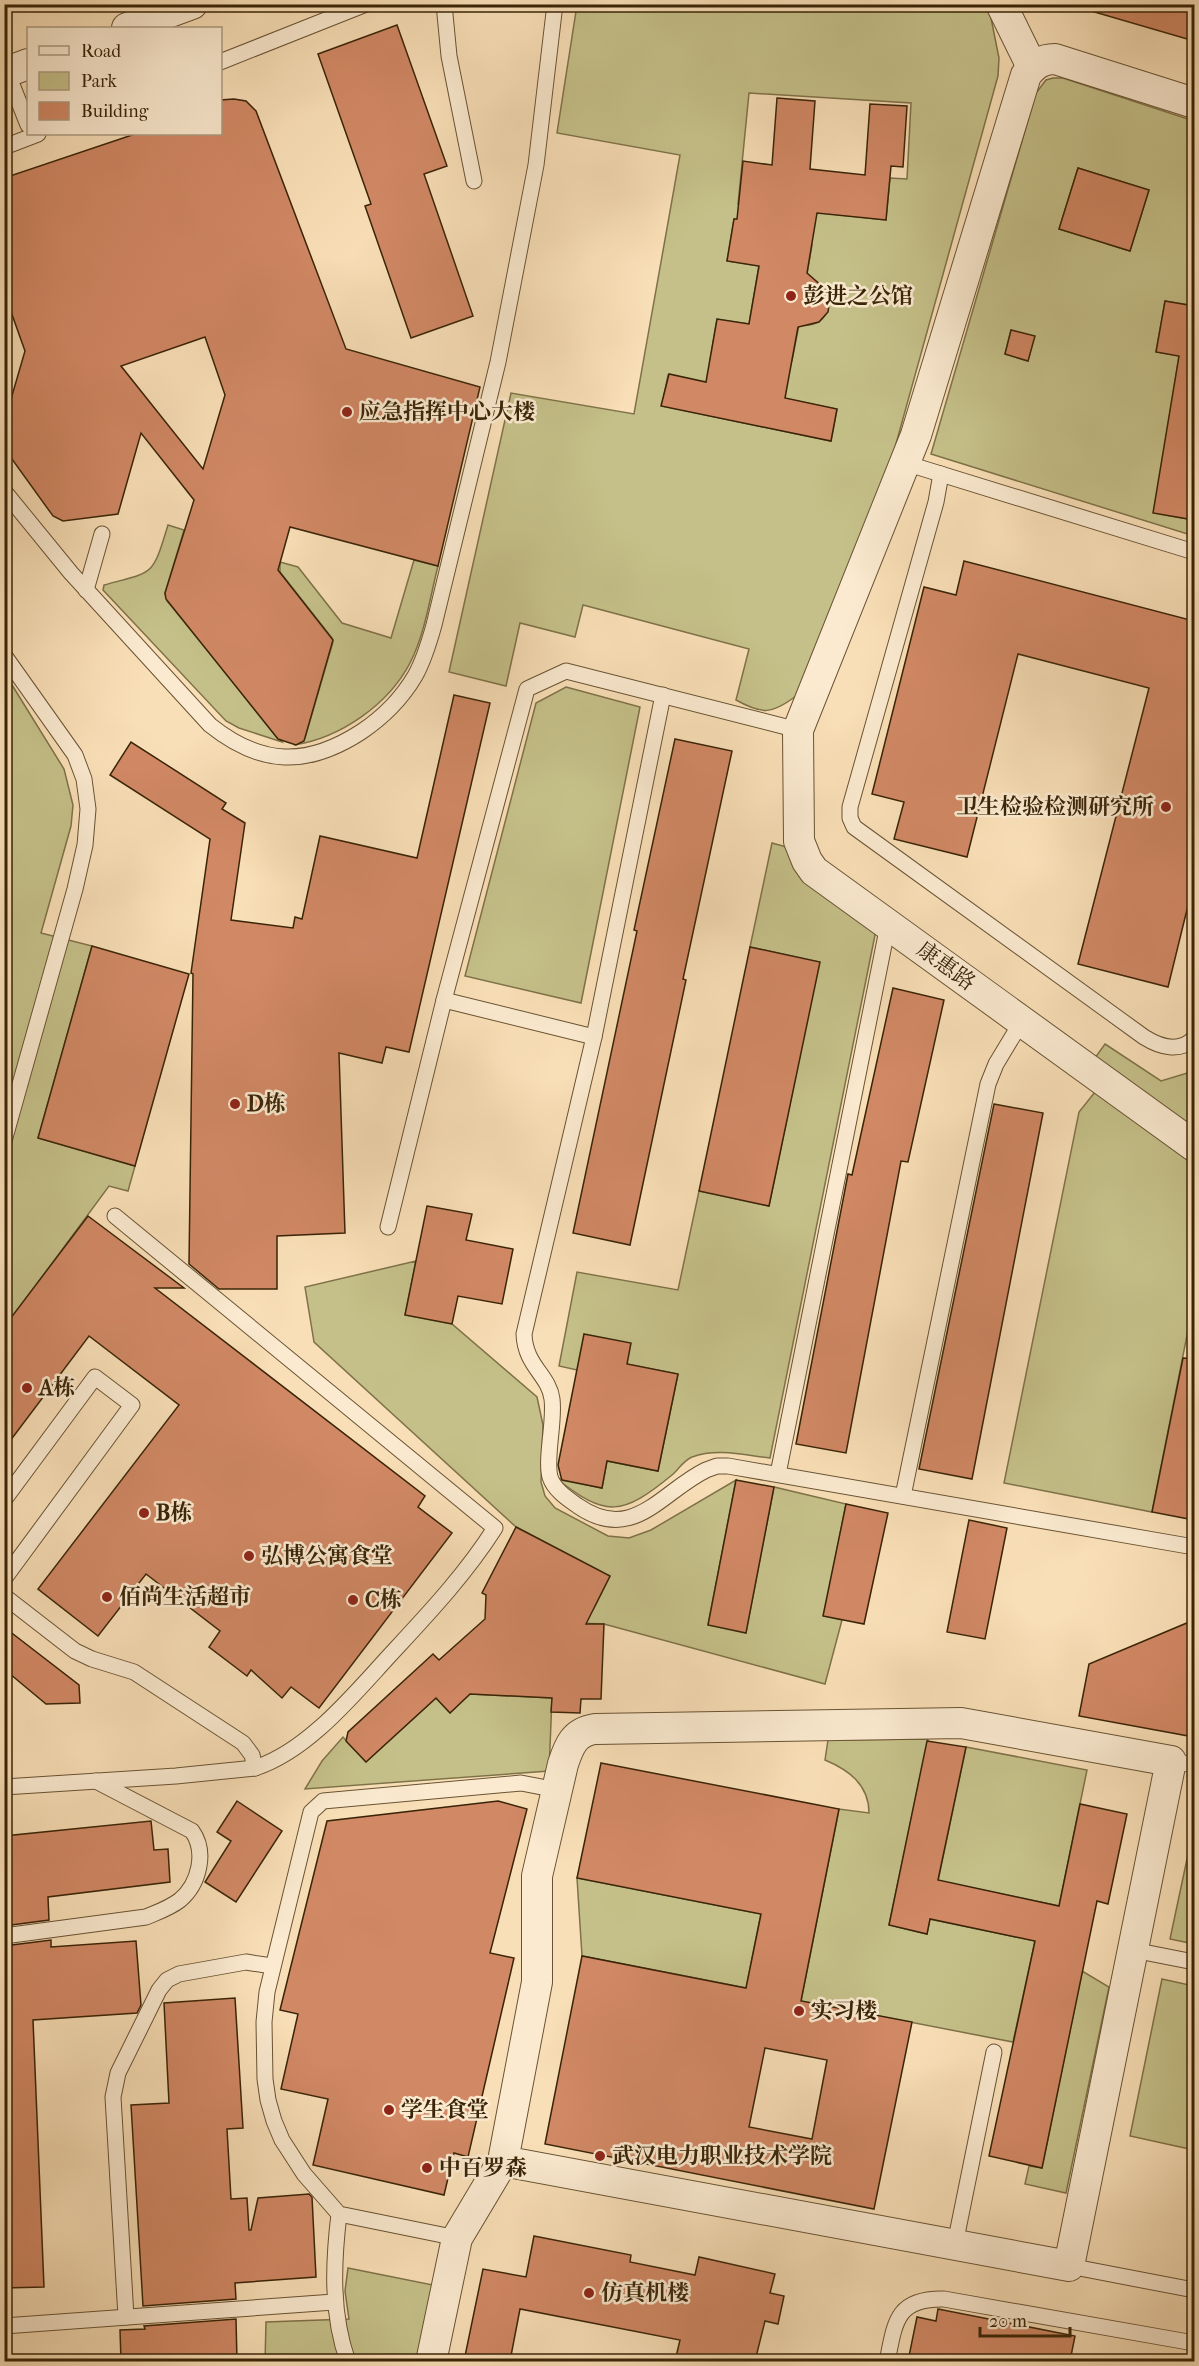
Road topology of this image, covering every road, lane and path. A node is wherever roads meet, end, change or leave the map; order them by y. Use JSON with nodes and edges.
{"nodes":[{"id":1,"x":192,"y":4,"type":"edge"},
{"id":2,"x":366,"y":4,"type":"edge"},
{"id":3,"x":444,"y":4,"type":"edge"},
{"id":4,"x":555,"y":4,"type":"edge"},
{"id":5,"x":1001,"y":4,"type":"edge"},
{"id":6,"x":130,"y":27,"type":"edge"},
{"id":7,"x":222,"y":61,"type":"edge"},
{"id":8,"x":1032,"y":67,"type":"junction"},
{"id":9,"x":14,"y":70,"type":"edge"},
{"id":10,"x":1194,"y":103,"type":"edge"},
{"id":11,"x":27,"y":112,"type":"edge"},
{"id":12,"x":27,"y":135,"type":"edge"},
{"id":13,"x":4,"y":147,"type":"edge"},
{"id":14,"x":474,"y":181,"type":"dead end"},
{"id":15,"x":905,"y":463,"type":"junction"},
{"id":16,"x":941,"y":474,"type":"junction"},
{"id":17,"x":4,"y":491,"type":"edge"},
{"id":18,"x":102,"y":534,"type":"dead end"},
{"id":19,"x":1194,"y":552,"type":"edge"},
{"id":20,"x":86,"y":590,"type":"junction"},
{"id":21,"x":4,"y":655,"type":"edge"},
{"id":22,"x":663,"y":695,"type":"junction"},
{"id":23,"x":798,"y":730,"type":"junction"},
{"id":24,"x":888,"y":925,"type":"junction"},
{"id":25,"x":444,"y":1000,"type":"junction"},
{"id":26,"x":1022,"y":1021,"type":"junction"},
{"id":27,"x":594,"y":1037,"type":"junction"},
{"id":28,"x":1194,"y":1038,"type":"edge"},
{"id":29,"x":4,"y":1141,"type":"edge"},
{"id":30,"x":1194,"y":1146,"type":"edge"},
{"id":31,"x":115,"y":1216,"type":"dead end"},
{"id":32,"x":388,"y":1227,"type":"dead end"},
{"id":33,"x":778,"y":1474,"type":"junction"},
{"id":34,"x":903,"y":1496,"type":"junction"},
{"id":35,"x":4,"y":1500,"type":"edge"},
{"id":36,"x":1194,"y":1547,"type":"edge"},
{"id":37,"x":4,"y":1579,"type":"edge"},
{"id":38,"x":4,"y":1596,"type":"edge"},
{"id":39,"x":1183,"y":1763,"type":"edge"},
{"id":40,"x":255,"y":1768,"type":"junction"},
{"id":41,"x":96,"y":1781,"type":"junction"},
{"id":42,"x":4,"y":1787,"type":"edge"},
{"id":43,"x":557,"y":1790,"type":"junction"},
{"id":44,"x":4,"y":1936,"type":"edge"},
{"id":45,"x":1133,"y":1950,"type":"junction"},
{"id":46,"x":1194,"y":1962,"type":"edge"},
{"id":47,"x":272,"y":1966,"type":"junction"},
{"id":48,"x":994,"y":2052,"type":"dead end"},
{"id":49,"x":503,"y":2161,"type":"junction"},
{"id":50,"x":339,"y":2214,"type":"junction"},
{"id":51,"x":457,"y":2238,"type":"junction"},
{"id":52,"x":955,"y":2244,"type":"junction"},
{"id":53,"x":1069,"y":2266,"type":"junction"},
{"id":54,"x":1194,"y":2290,"type":"edge"},
{"id":55,"x":334,"y":2302,"type":"junction"},
{"id":56,"x":126,"y":2317,"type":"junction"},
{"id":57,"x":4,"y":2326,"type":"edge"},
{"id":58,"x":1194,"y":2343,"type":"edge"},
{"id":59,"x":348,"y":2361,"type":"edge"},
{"id":60,"x":431,"y":2361,"type":"edge"},
{"id":61,"x":887,"y":2361,"type":"edge"}],
"edges":[{"from":1,"to":6,"type":"street"},
{"from":2,"to":7,"type":"lane"},
{"from":3,"to":14,"type":"lane"},
{"from":4,"to":20,"type":"lane"},
{"from":5,"to":8,"type":"street"},
{"from":8,"to":10,"type":"street"},
{"from":8,"to":15,"type":"street"},
{"from":9,"to":11,"type":"lane"},
{"from":12,"to":13,"type":"lane"},
{"from":15,"to":16,"type":"lane"},
{"from":15,"to":23,"type":"street"},
{"from":16,"to":19,"type":"lane"},
{"from":16,"to":28,"type":"lane"},
{"from":17,"to":20,"type":"lane"},
{"from":18,"to":20,"type":"lane"},
{"from":21,"to":29,"type":"lane"},
{"from":22,"to":23,"type":"lane"},
{"from":22,"to":25,"type":"lane"},
{"from":22,"to":27,"type":"lane"},
{"from":23,"to":24,"type":"street","name":"康惠路"},
{"from":24,"to":26,"type":"street","name":"康惠路"},
{"from":24,"to":33,"type":"lane"},
{"from":25,"to":27,"type":"lane"},
{"from":25,"to":32,"type":"lane"},
{"from":26,"to":30,"type":"street","name":"康惠路"},
{"from":26,"to":34,"type":"lane"},
{"from":27,"to":33,"type":"lane"},
{"from":31,"to":40,"type":"lane"},
{"from":33,"to":34,"type":"lane"},
{"from":34,"to":36,"type":"lane"},
{"from":35,"to":37,"type":"lane"},
{"from":38,"to":40,"type":"lane"},
{"from":39,"to":43,"type":"street"},
{"from":39,"to":45,"type":"street"},
{"from":40,"to":41,"type":"lane"},
{"from":41,"to":42,"type":"lane"},
{"from":41,"to":44,"type":"lane"},
{"from":43,"to":47,"type":"lane"},
{"from":43,"to":49,"type":"street"},
{"from":45,"to":46,"type":"lane"},
{"from":45,"to":53,"type":"street"},
{"from":47,"to":50,"type":"lane"},
{"from":47,"to":56,"type":"lane"},
{"from":48,"to":52,"type":"lane"},
{"from":49,"to":51,"type":"street"},
{"from":49,"to":52,"type":"street"},
{"from":50,"to":51,"type":"lane"},
{"from":50,"to":55,"type":"lane"},
{"from":51,"to":60,"type":"street"},
{"from":52,"to":53,"type":"street"},
{"from":53,"to":54,"type":"lane"},
{"from":55,"to":56,"type":"lane"},
{"from":55,"to":59,"type":"lane"},
{"from":56,"to":57,"type":"lane"},
{"from":58,"to":61,"type":"lane"}]}
